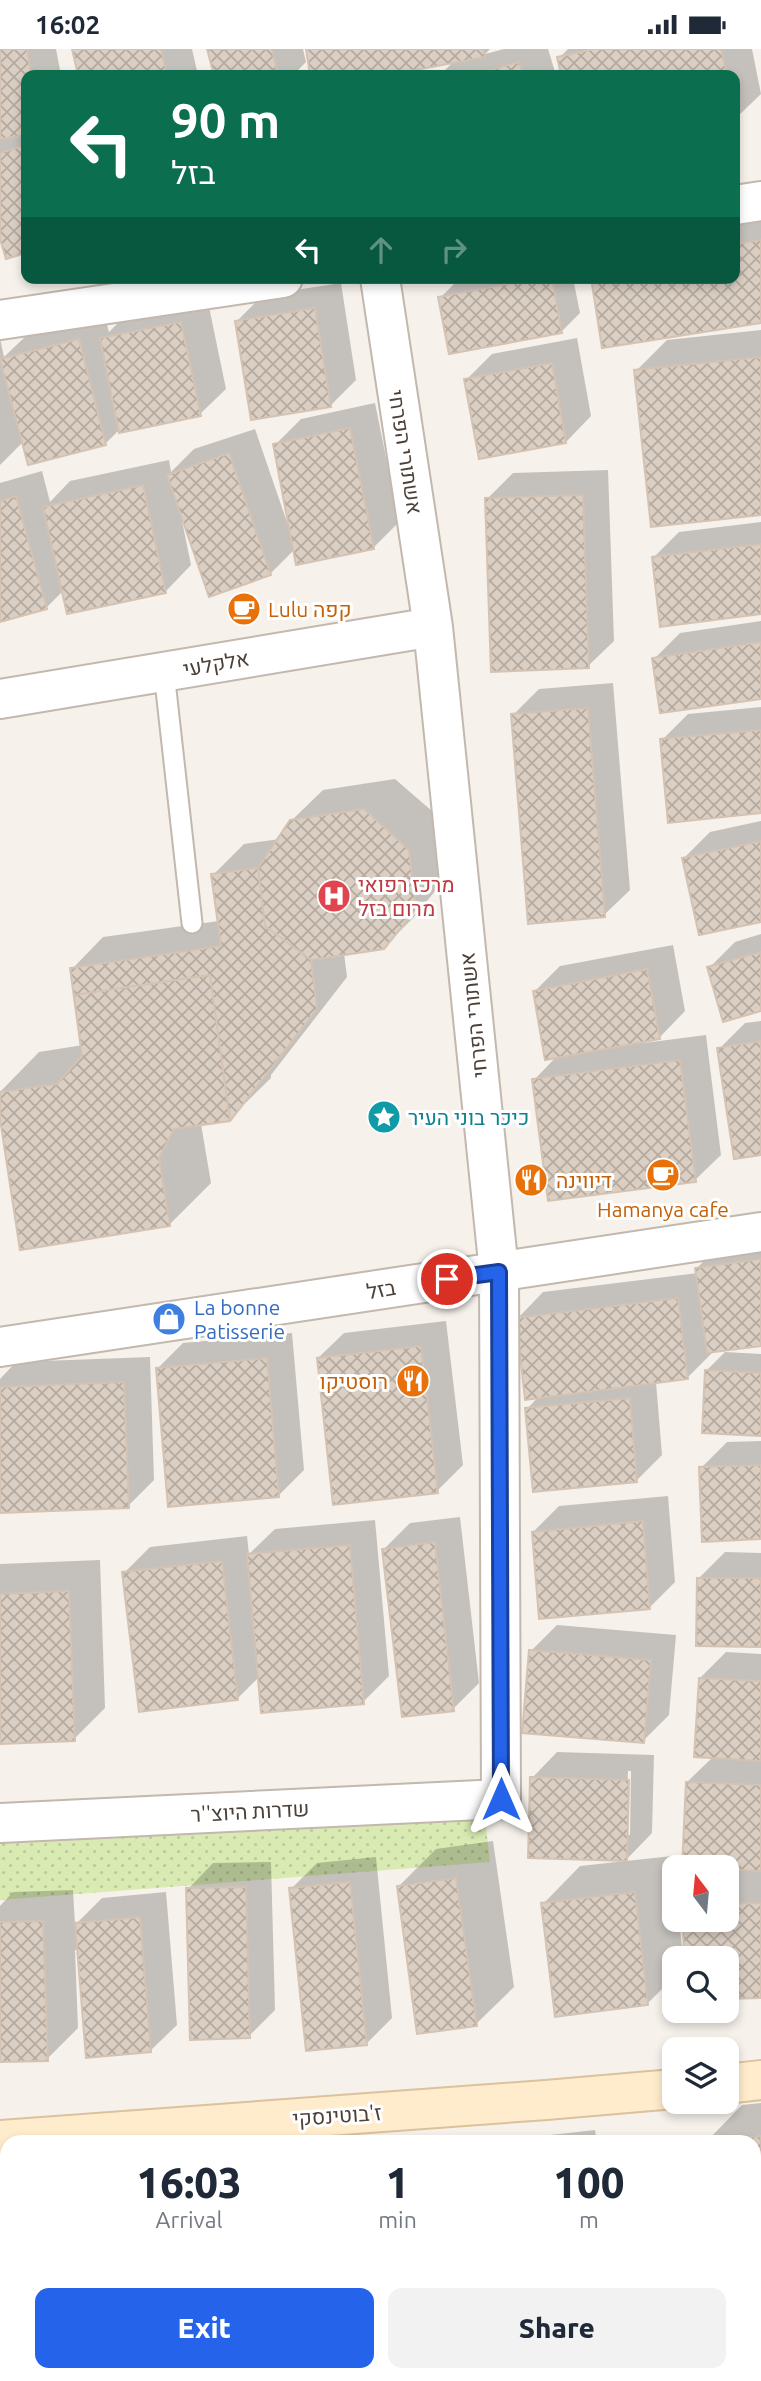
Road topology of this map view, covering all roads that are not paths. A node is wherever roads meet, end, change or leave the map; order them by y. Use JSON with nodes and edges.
{"nodes":[{"id":1,"x":761,"y":201,"type":"edge"},
{"id":2,"x":740,"y":204,"type":"edge"},
{"id":3,"x":243,"y":284,"type":"edge"},
{"id":4,"x":381,"y":284,"type":"edge"},
{"id":5,"x":0,"y":320,"type":"edge"},
{"id":6,"x":433,"y":627,"type":"junction"},
{"id":7,"x":164,"y":672,"type":"junction"},
{"id":8,"x":0,"y":699,"type":"edge"},
{"id":9,"x":192,"y":923,"type":"dead end"},
{"id":10,"x":761,"y":1232,"type":"edge"},
{"id":11,"x":499,"y":1272,"type":"junction"},
{"id":12,"x":0,"y":1347,"type":"edge"},
{"id":13,"x":501,"y":1799,"type":"joint"},
{"id":14,"x":0,"y":1823,"type":"edge"},
{"id":15,"x":761,"y":2080,"type":"edge"},
{"id":16,"x":739,"y":2083,"type":"edge"},
{"id":17,"x":662,"y":2090,"type":"edge"},
{"id":18,"x":68,"y":2135,"type":"edge"}],
"edges":[{"from":1,"to":2,"type":"street"},
{"from":3,"to":5,"type":"street"},
{"from":4,"to":6,"type":"street","name":"אשתורי הפרחי"},
{"from":6,"to":7,"type":"street","name":"אלקלעי"},
{"from":6,"to":11,"type":"street","name":"אשתורי הפרחי"},
{"from":7,"to":8,"type":"street","name":"אלקלעי"},
{"from":7,"to":9,"type":"lane"},
{"from":10,"to":11,"type":"street","name":"בזל"},
{"from":11,"to":12,"type":"street","name":"בזל"},
{"from":11,"to":13,"type":"street","name":"אשתורי הפרחי"},
{"from":13,"to":14,"type":"street","name":"שדרות היוצ''ר"},
{"from":15,"to":16,"type":"street"},
{"from":17,"to":18,"type":"street","name":"ז'בוטינסקי"}]}
